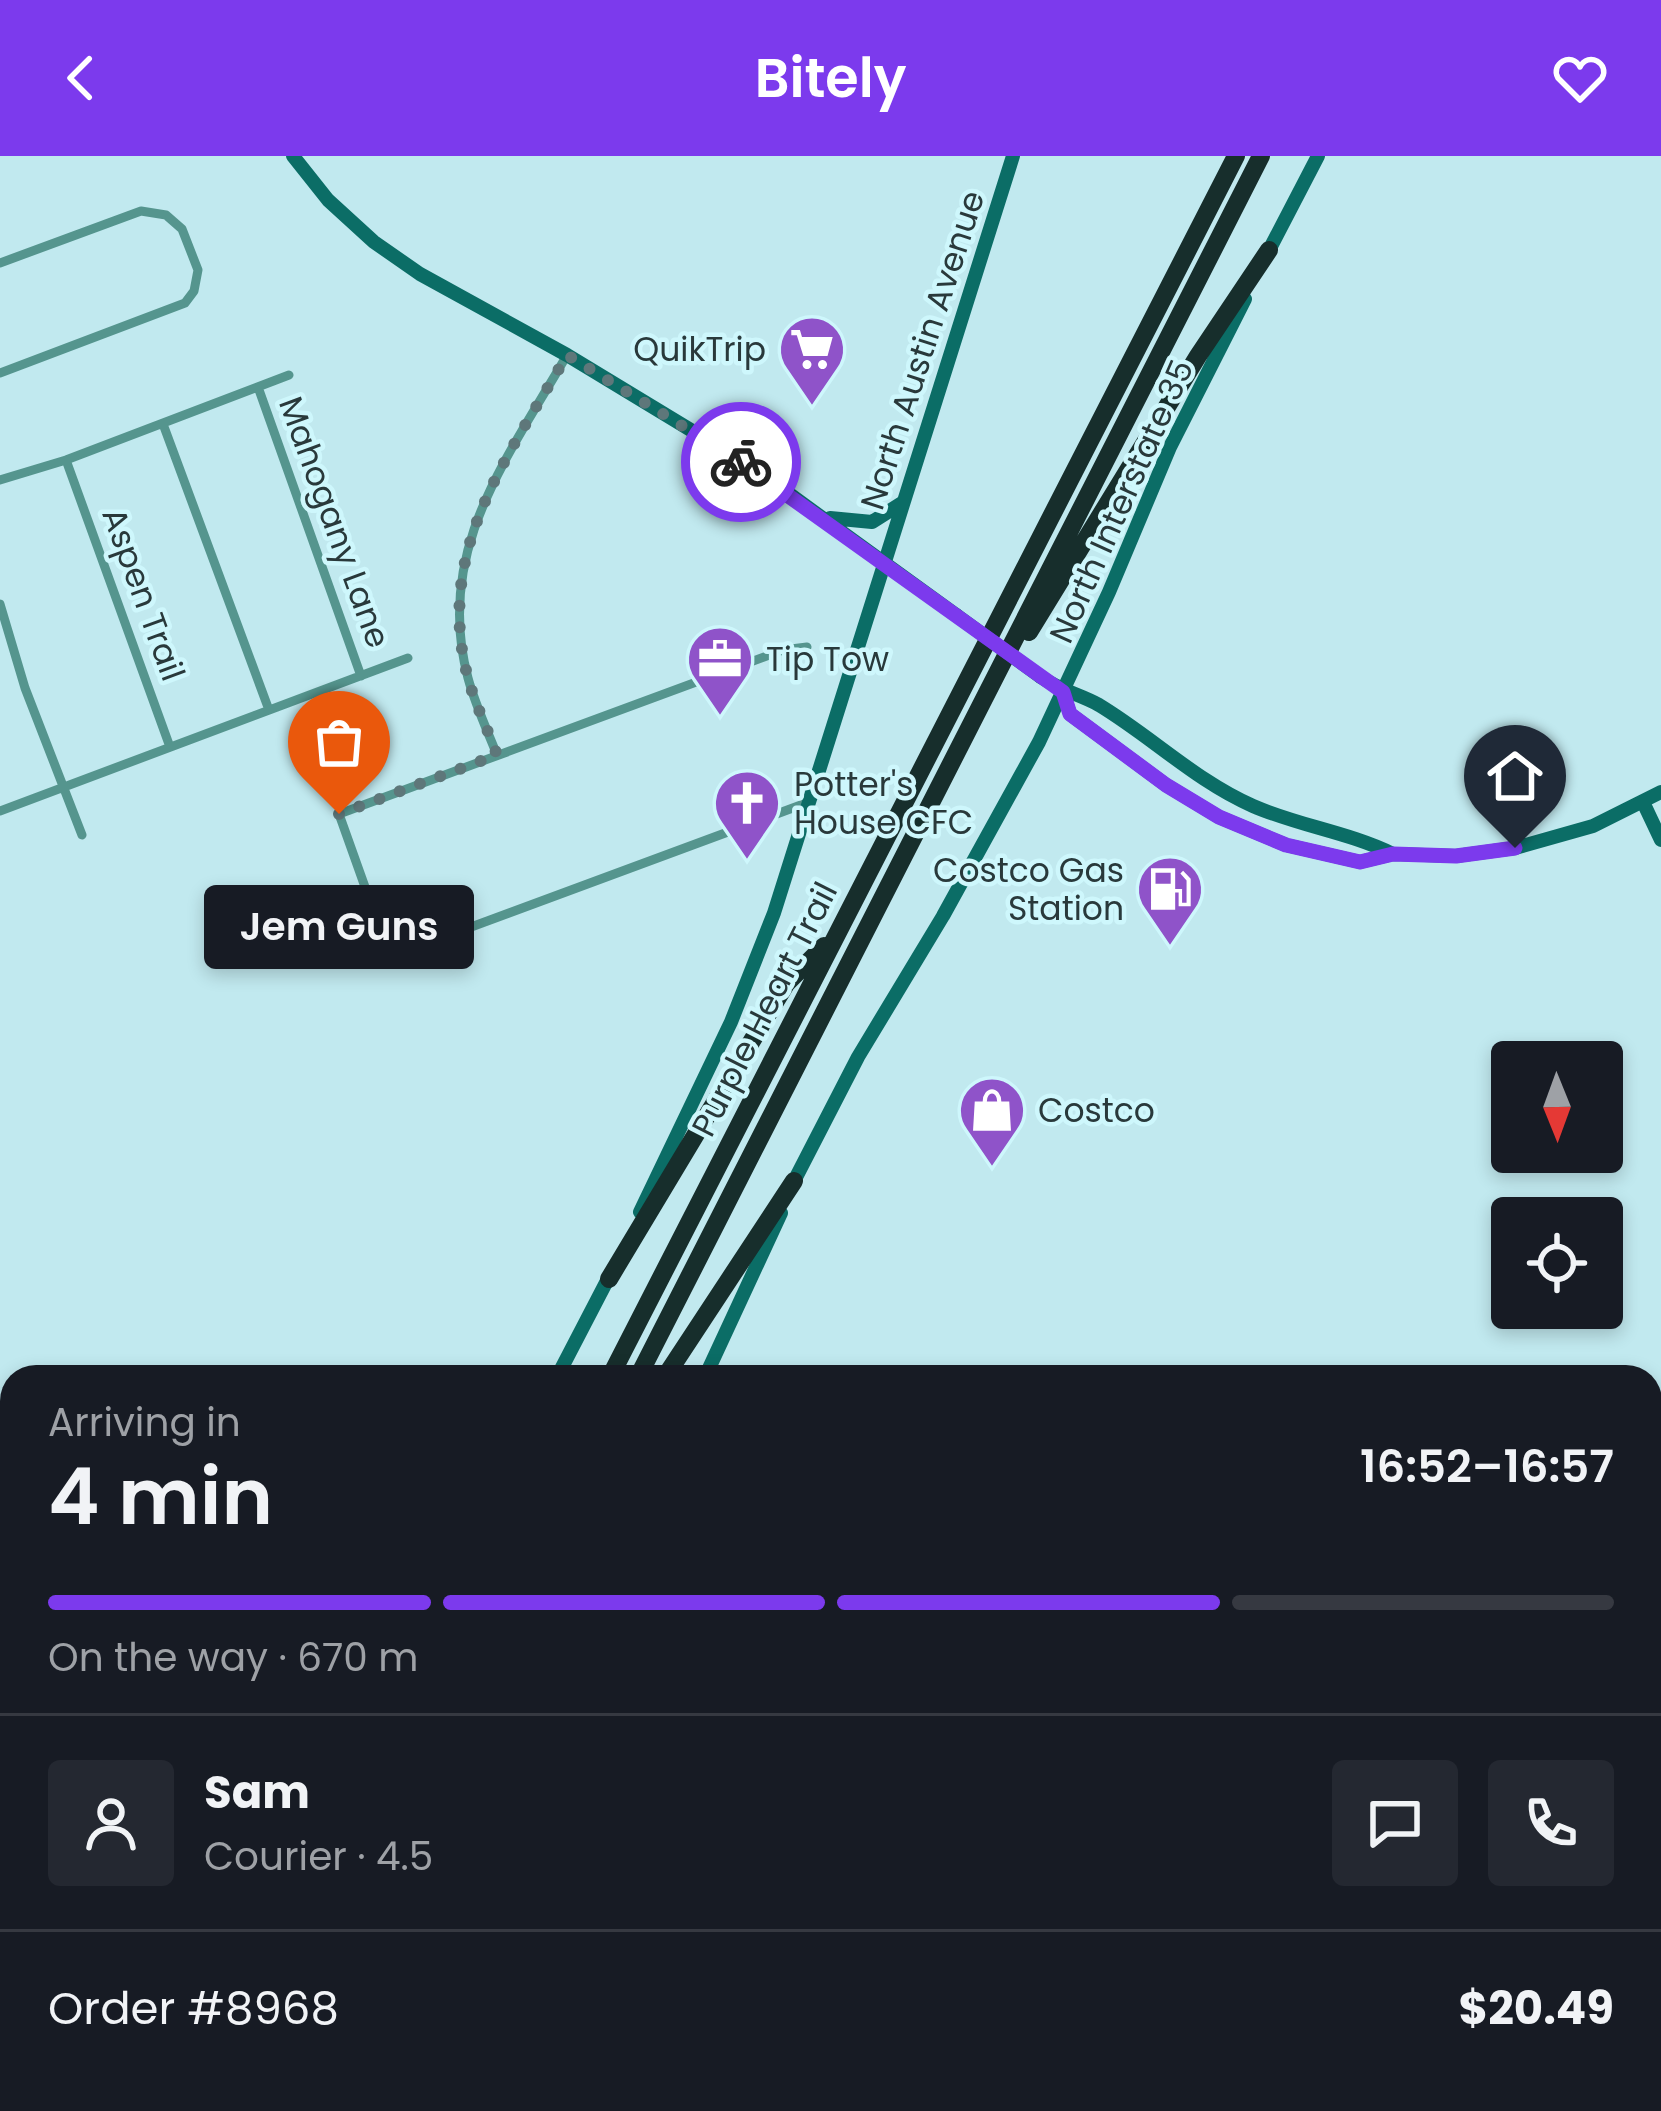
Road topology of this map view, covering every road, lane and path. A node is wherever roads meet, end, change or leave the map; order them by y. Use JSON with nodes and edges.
{"nodes":[{"id":1,"x":293,"y":156,"type":"edge"},
{"id":2,"x":1013,"y":156,"type":"edge"},
{"id":3,"x":1236,"y":156,"type":"edge"},
{"id":4,"x":1261,"y":156,"type":"edge"},
{"id":5,"x":1318,"y":156,"type":"edge"},
{"id":6,"x":1269,"y":250,"type":"junction"},
{"id":7,"x":0,"y":262,"type":"edge"},
{"id":8,"x":567,"y":355,"type":"junction"},
{"id":9,"x":0,"y":373,"type":"edge"},
{"id":10,"x":289,"y":375,"type":"dead end"},
{"id":11,"x":258,"y":387,"type":"junction"},
{"id":12,"x":163,"y":424,"type":"junction"},
{"id":13,"x":66,"y":460,"type":"junction"},
{"id":14,"x":0,"y":481,"type":"edge"},
{"id":15,"x":902,"y":503,"type":"junction"},
{"id":16,"x":823,"y":518,"type":"junction"},
{"id":17,"x":882,"y":561,"type":"junction"},
{"id":18,"x":0,"y":604,"type":"edge"},
{"id":19,"x":2,"y":625,"type":"edge"},
{"id":20,"x":807,"y":647,"type":"dead end"},
{"id":21,"x":408,"y":658,"type":"dead end"},
{"id":22,"x":361,"y":676,"type":"junction"},
{"id":23,"x":1063,"y":692,"type":"junction"},
{"id":24,"x":983,"y":699,"type":"junction"},
{"id":25,"x":269,"y":710,"type":"junction"},
{"id":26,"x":1084,"y":724,"type":"junction"},
{"id":27,"x":1039,"y":742,"type":"junction"},
{"id":28,"x":170,"y":747,"type":"junction"},
{"id":29,"x":497,"y":755,"type":"junction"},
{"id":30,"x":63,"y":787,"type":"junction"},
{"id":31,"x":1661,"y":792,"type":"edge"},
{"id":32,"x":809,"y":802,"type":"junction"},
{"id":33,"x":1643,"y":802,"type":"junction"},
{"id":34,"x":0,"y":811,"type":"edge"},
{"id":35,"x":82,"y":835,"type":"dead end"},
{"id":36,"x":1661,"y":840,"type":"edge"},
{"id":37,"x":1393,"y":854,"type":"junction"},
{"id":38,"x":835,"y":934,"type":"junction"},
{"id":39,"x":794,"y":1181,"type":"junction"},
{"id":40,"x":608,"y":1279,"type":"junction"},
{"id":41,"x":563,"y":1365,"type":"edge"},
{"id":42,"x":616,"y":1365,"type":"edge"},
{"id":43,"x":644,"y":1365,"type":"edge"},
{"id":44,"x":673,"y":1365,"type":"edge"},
{"id":45,"x":710,"y":1365,"type":"edge"}],
"edges":[{"from":1,"to":8,"type":"main road"},
{"from":2,"to":15,"type":"main road","name":"North Austin Avenue"},
{"from":3,"to":38,"type":"highway","name":"Purple Heart Trail"},
{"from":4,"to":24,"type":"highway","name":"Purple Heart Trail"},
{"from":5,"to":6,"type":"main road","name":"North Interstate 35"},
{"from":6,"to":23,"type":"main road","name":"North Interstate 35"},
{"from":6,"to":24,"type":"highway"},
{"from":7,"to":9,"type":"street"},
{"from":8,"to":16,"type":"main road"},
{"from":8,"to":29,"type":"street"},
{"from":10,"to":11,"type":"street"},
{"from":11,"to":12,"type":"street"},
{"from":11,"to":22,"type":"street","name":"Mahogany Lane"},
{"from":12,"to":13,"type":"street"},
{"from":12,"to":25,"type":"street"},
{"from":13,"to":14,"type":"street"},
{"from":13,"to":28,"type":"street","name":"Aspen Trail"},
{"from":15,"to":16,"type":"main road"},
{"from":15,"to":17,"type":"main road","name":"North Austin Avenue"},
{"from":16,"to":17,"type":"main road"},
{"from":17,"to":23,"type":"main road","bridge":true},
{"from":17,"to":32,"type":"main road"},
{"from":18,"to":19,"type":"street"},
{"from":19,"to":30,"type":"street"},
{"from":20,"to":29,"type":"street"},
{"from":21,"to":22,"type":"street"},
{"from":22,"to":25,"type":"street"},
{"from":23,"to":26,"type":"main road"},
{"from":23,"to":27,"type":"main road","name":"North Interstate 35"},
{"from":23,"to":37,"type":"main road"},
{"from":24,"to":43,"type":"highway","name":"Purple Heart Trail"},
{"from":25,"to":28,"type":"street"},
{"from":26,"to":27,"type":"main road"},
{"from":26,"to":37,"type":"main road"},
{"from":27,"to":39,"type":"main road","name":"North Interstate 35"},
{"from":28,"to":30,"type":"street"},
{"from":29,"to":32,"type":"street"},
{"from":30,"to":34,"type":"street"},
{"from":30,"to":35,"type":"street"},
{"from":31,"to":33,"type":"main road"},
{"from":32,"to":40,"type":"main road"},
{"from":33,"to":36,"type":"main road"},
{"from":33,"to":37,"type":"main road"},
{"from":38,"to":40,"type":"highway"},
{"from":38,"to":42,"type":"highway","name":"Purple Heart Trail"},
{"from":39,"to":44,"type":"highway"},
{"from":39,"to":45,"type":"main road","name":"North Interstate 35"},
{"from":40,"to":41,"type":"main road"}]}
